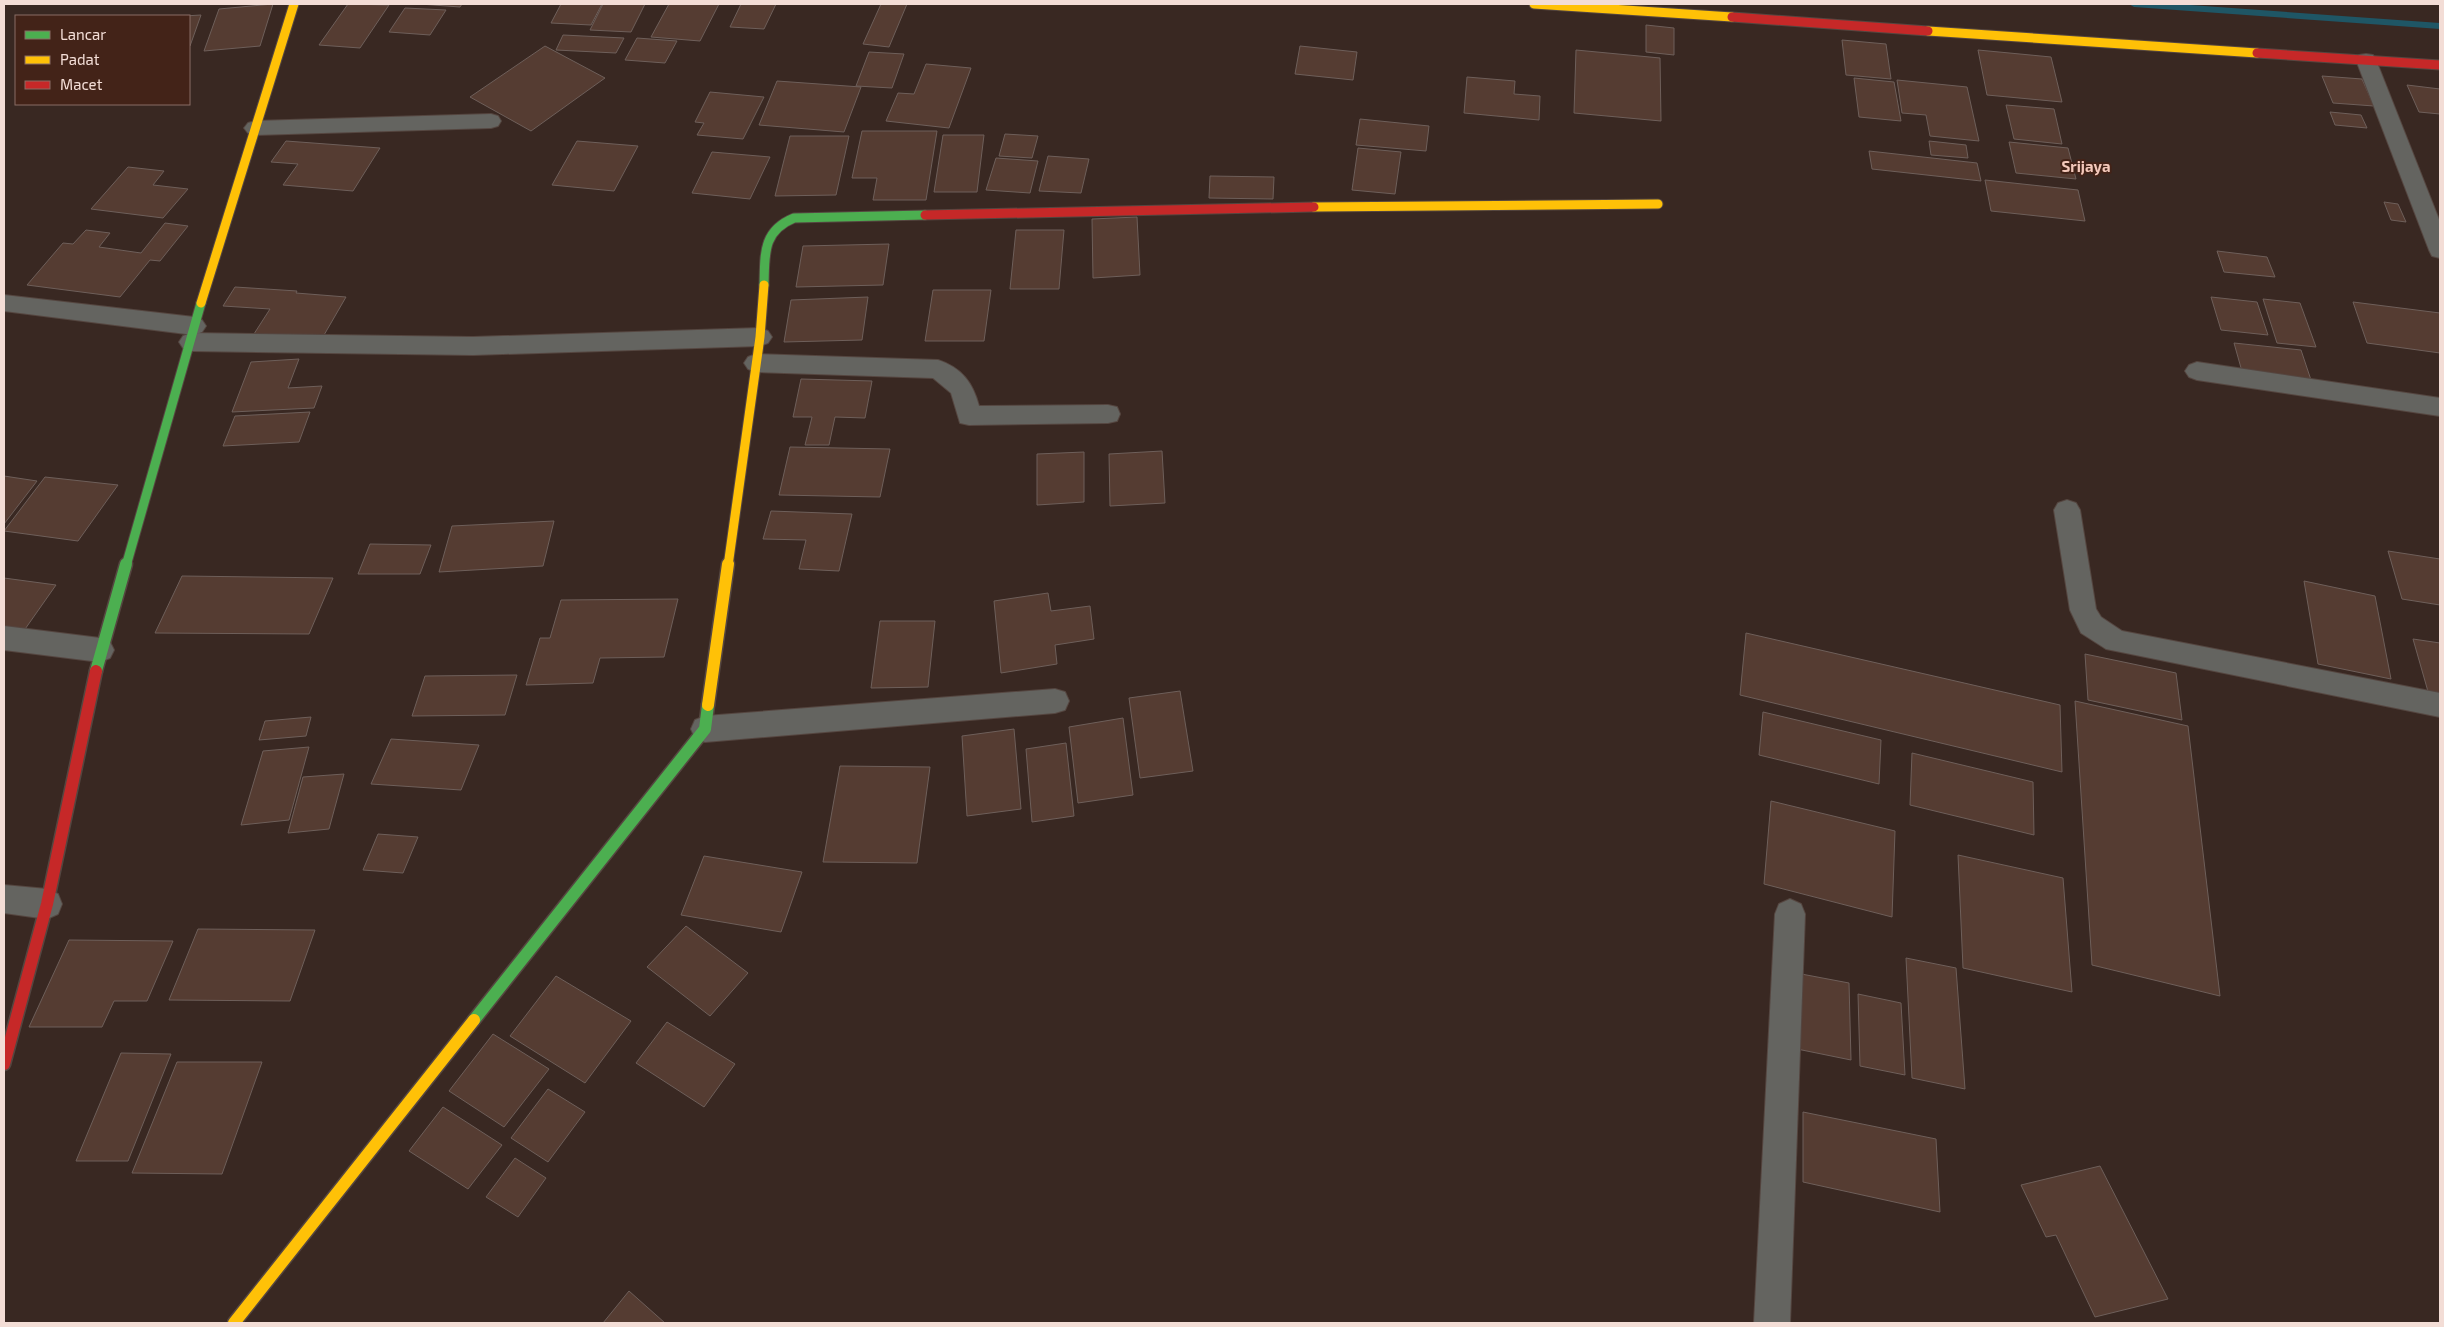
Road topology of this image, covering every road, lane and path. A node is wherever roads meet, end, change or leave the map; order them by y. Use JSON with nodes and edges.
{"nodes":[{"id":1,"x":294,"y":4,"type":"edge"},
{"id":2,"x":1534,"y":4,"type":"edge"},
{"id":3,"x":2366,"y":60,"type":"junction"},
{"id":4,"x":2440,"y":65,"type":"edge"},
{"id":5,"x":491,"y":121,"type":"dead end"},
{"id":6,"x":255,"y":128,"type":"junction"},
{"id":7,"x":1658,"y":204,"type":"dead end"},
{"id":8,"x":2440,"y":250,"type":"edge"},
{"id":9,"x":4,"y":304,"type":"edge"},
{"id":10,"x":193,"y":334,"type":"junction"},
{"id":11,"x":760,"y":337,"type":"junction"},
{"id":12,"x":756,"y":363,"type":"junction"},
{"id":13,"x":2197,"y":370,"type":"dead end"},
{"id":14,"x":2440,"y":407,"type":"edge"},
{"id":15,"x":1108,"y":414,"type":"dead end"},
{"id":16,"x":2067,"y":510,"type":"dead end"},
{"id":17,"x":4,"y":638,"type":"edge"},
{"id":18,"x":100,"y":650,"type":"junction"},
{"id":19,"x":1055,"y":701,"type":"dead end"},
{"id":20,"x":2440,"y":705,"type":"edge"},
{"id":21,"x":705,"y":729,"type":"junction"},
{"id":22,"x":4,"y":899,"type":"edge"},
{"id":23,"x":47,"y":904,"type":"junction"},
{"id":24,"x":1790,"y":914,"type":"dead end"},
{"id":25,"x":4,"y":1064,"type":"edge"},
{"id":26,"x":234,"y":1323,"type":"edge"},
{"id":27,"x":1772,"y":1323,"type":"edge"}],
"edges":[{"from":1,"to":6,"type":"street"},
{"from":2,"to":3,"type":"street"},
{"from":3,"to":4,"type":"street"},
{"from":3,"to":8,"type":"street"},
{"from":5,"to":6,"type":"street"},
{"from":6,"to":10,"type":"street"},
{"from":7,"to":11,"type":"street"},
{"from":9,"to":10,"type":"street"},
{"from":10,"to":11,"type":"street"},
{"from":10,"to":18,"type":"street"},
{"from":11,"to":12,"type":"street"},
{"from":12,"to":15,"type":"street"},
{"from":12,"to":21,"type":"street"},
{"from":13,"to":14,"type":"street"},
{"from":16,"to":20,"type":"street"},
{"from":17,"to":18,"type":"street"},
{"from":18,"to":23,"type":"street"},
{"from":19,"to":21,"type":"street"},
{"from":21,"to":26,"type":"street"},
{"from":22,"to":23,"type":"street"},
{"from":23,"to":25,"type":"street"},
{"from":24,"to":27,"type":"street"}]}
